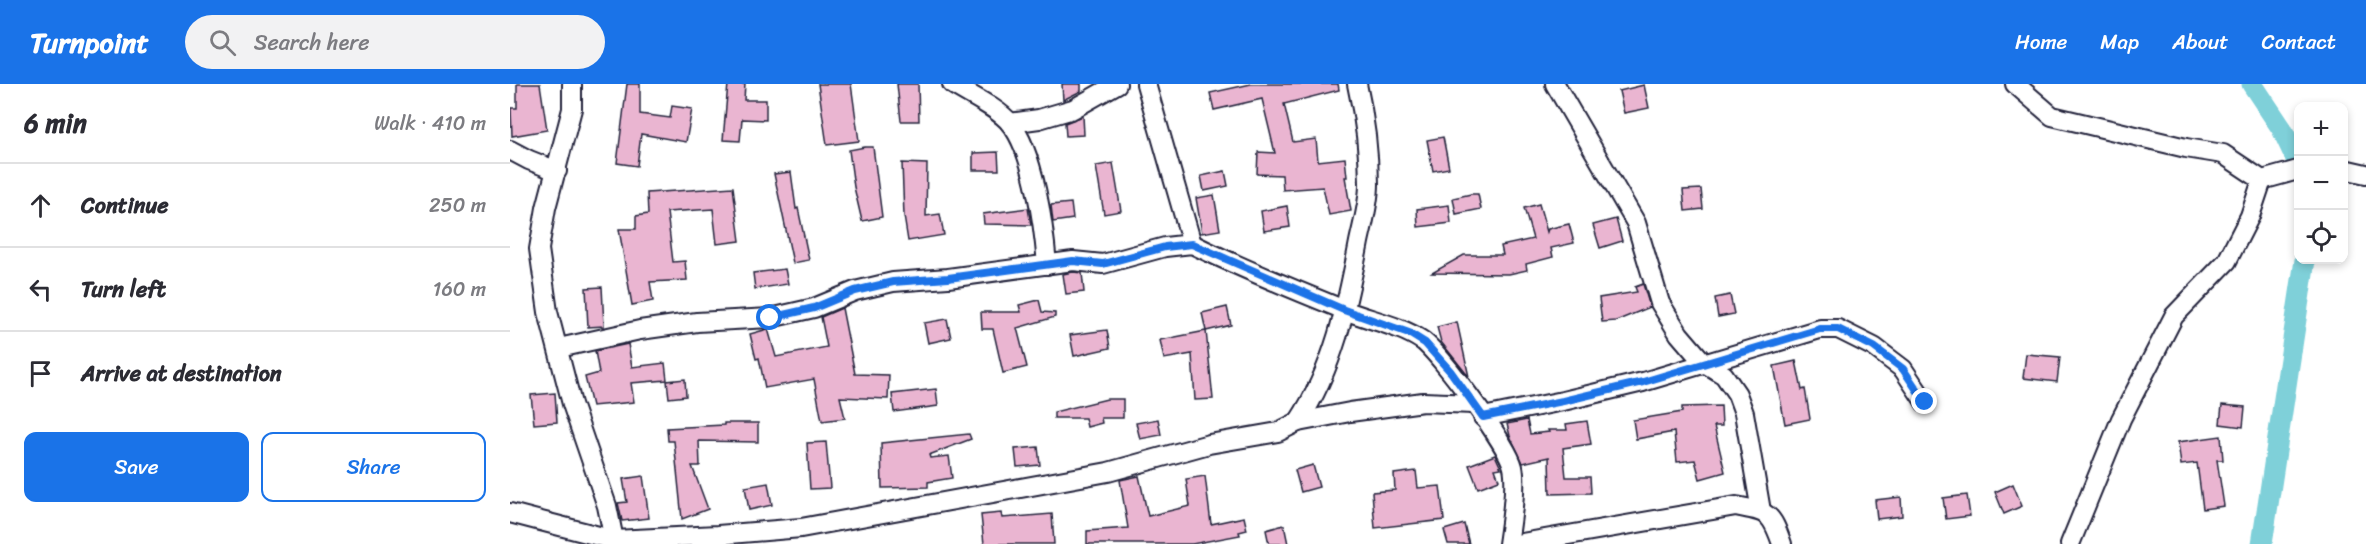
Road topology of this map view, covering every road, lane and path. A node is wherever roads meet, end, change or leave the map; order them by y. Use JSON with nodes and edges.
{"nodes":[{"id":1,"x":572,"y":84,"type":"edge"},
{"id":2,"x":952,"y":84,"type":"edge"},
{"id":3,"x":1117,"y":84,"type":"edge"},
{"id":4,"x":1146,"y":84,"type":"edge"},
{"id":5,"x":1357,"y":84,"type":"edge"},
{"id":6,"x":1555,"y":84,"type":"edge"},
{"id":7,"x":2015,"y":84,"type":"edge"},
{"id":8,"x":1010,"y":123,"type":"junction"},
{"id":9,"x":510,"y":150,"type":"edge"},
{"id":10,"x":2348,"y":170,"type":"edge"},
{"id":11,"x":557,"y":171,"type":"junction"},
{"id":12,"x":2290,"y":172,"type":"edge"},
{"id":13,"x":2366,"y":174,"type":"edge"},
{"id":14,"x":2262,"y":180,"type":"junction"},
{"id":15,"x":1192,"y":244,"type":"junction"},
{"id":16,"x":1047,"y":266,"type":"junction"},
{"id":17,"x":1344,"y":310,"type":"junction"},
{"id":18,"x":559,"y":348,"type":"junction"},
{"id":19,"x":1703,"y":362,"type":"junction"},
{"id":20,"x":1925,"y":402,"type":"dead end"},
{"id":21,"x":1479,"y":411,"type":"junction"},
{"id":22,"x":1298,"y":422,"type":"junction"},
{"id":23,"x":1761,"y":511,"type":"junction"},
{"id":24,"x":510,"y":513,"type":"edge"},
{"id":25,"x":802,"y":536,"type":"edge"},
{"id":26,"x":614,"y":540,"type":"junction"},
{"id":27,"x":634,"y":541,"type":"edge"},
{"id":28,"x":1508,"y":544,"type":"edge"},
{"id":29,"x":1516,"y":544,"type":"edge"},
{"id":30,"x":1782,"y":544,"type":"edge"},
{"id":31,"x":2070,"y":544,"type":"edge"}],
"edges":[{"from":1,"to":11,"type":"street"},
{"from":2,"to":8,"type":"street"},
{"from":3,"to":8,"type":"street"},
{"from":4,"to":15,"type":"street"},
{"from":5,"to":17,"type":"street"},
{"from":6,"to":19,"type":"street"},
{"from":7,"to":14,"type":"street"},
{"from":8,"to":16,"type":"street"},
{"from":9,"to":11,"type":"street"},
{"from":10,"to":13,"type":"street"},
{"from":11,"to":18,"type":"street"},
{"from":12,"to":14,"type":"street"},
{"from":14,"to":31,"type":"street"},
{"from":15,"to":16,"type":"street"},
{"from":15,"to":17,"type":"street"},
{"from":16,"to":18,"type":"street"},
{"from":17,"to":21,"type":"street"},
{"from":17,"to":22,"type":"street"},
{"from":18,"to":26,"type":"street"},
{"from":19,"to":20,"type":"street"},
{"from":19,"to":21,"type":"street"},
{"from":19,"to":23,"type":"street"},
{"from":21,"to":22,"type":"street"},
{"from":21,"to":28,"type":"street"},
{"from":22,"to":25,"type":"street"},
{"from":23,"to":29,"type":"street"},
{"from":23,"to":30,"type":"street"},
{"from":24,"to":26,"type":"street"},
{"from":25,"to":27,"type":"street"},
{"from":26,"to":27,"type":"street"}]}
